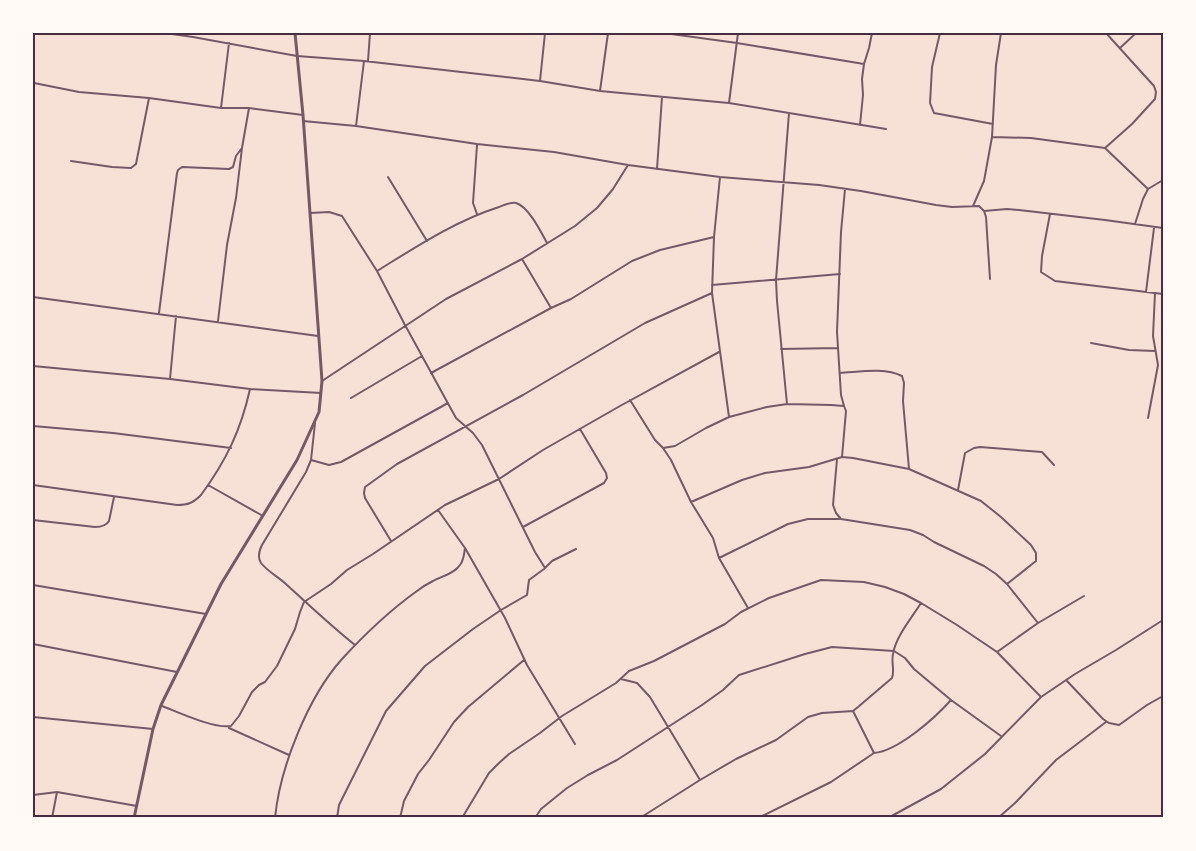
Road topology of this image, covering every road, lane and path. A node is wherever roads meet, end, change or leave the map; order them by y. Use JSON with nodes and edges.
{"nodes":[{"id":1,"x":165,"y":33,"type":"edge"},
{"id":2,"x":295,"y":33,"type":"edge"},
{"id":3,"x":370,"y":33,"type":"edge"},
{"id":4,"x":545,"y":33,"type":"edge"},
{"id":5,"x":608,"y":33,"type":"edge"},
{"id":6,"x":664,"y":33,"type":"edge"},
{"id":7,"x":738,"y":33,"type":"edge"},
{"id":8,"x":872,"y":33,"type":"edge"},
{"id":9,"x":940,"y":33,"type":"edge"},
{"id":10,"x":1001,"y":33,"type":"edge"},
{"id":11,"x":1106,"y":33,"type":"edge"},
{"id":12,"x":1136,"y":33,"type":"edge"},
{"id":13,"x":693,"y":35,"type":"edge"},
{"id":14,"x":229,"y":43,"type":"junction"},
{"id":15,"x":737,"y":43,"type":"junction"},
{"id":16,"x":1120,"y":48,"type":"junction"},
{"id":17,"x":297,"y":56,"type":"junction"},
{"id":18,"x":366,"y":61,"type":"junction"},
{"id":19,"x":864,"y":64,"type":"junction"},
{"id":20,"x":540,"y":81,"type":"junction"},
{"id":21,"x":34,"y":84,"type":"edge"},
{"id":22,"x":600,"y":90,"type":"junction"},
{"id":23,"x":662,"y":96,"type":"junction"},
{"id":24,"x":149,"y":98,"type":"junction"},
{"id":25,"x":729,"y":103,"type":"junction"},
{"id":26,"x":222,"y":108,"type":"junction"},
{"id":27,"x":249,"y":108,"type":"junction"},
{"id":28,"x":789,"y":113,"type":"junction"},
{"id":29,"x":303,"y":115,"type":"junction"},
{"id":30,"x":303,"y":121,"type":"junction"},
{"id":31,"x":993,"y":124,"type":"junction"},
{"id":32,"x":860,"y":125,"type":"junction"},
{"id":33,"x":356,"y":126,"type":"junction"},
{"id":34,"x":886,"y":129,"type":"dead end"},
{"id":35,"x":992,"y":137,"type":"junction"},
{"id":36,"x":477,"y":144,"type":"junction"},
{"id":37,"x":242,"y":148,"type":"junction"},
{"id":38,"x":1105,"y":148,"type":"junction"},
{"id":39,"x":71,"y":161,"type":"dead end"},
{"id":40,"x":628,"y":165,"type":"junction"},
{"id":41,"x":657,"y":169,"type":"junction"},
{"id":42,"x":388,"y":177,"type":"dead end"},
{"id":43,"x":720,"y":177,"type":"junction"},
{"id":44,"x":1163,"y":180,"type":"edge"},
{"id":45,"x":783,"y":183,"type":"junction"},
{"id":46,"x":845,"y":189,"type":"junction"},
{"id":47,"x":1148,"y":189,"type":"junction"},
{"id":48,"x":973,"y":206,"type":"junction"},
{"id":49,"x":984,"y":211,"type":"junction"},
{"id":50,"x":310,"y":213,"type":"junction"},
{"id":51,"x":477,"y":214,"type":"junction"},
{"id":52,"x":1050,"y":214,"type":"junction"},
{"id":53,"x":1135,"y":224,"type":"junction"},
{"id":54,"x":1154,"y":228,"type":"junction"},
{"id":55,"x":1163,"y":228,"type":"edge"},
{"id":56,"x":714,"y":237,"type":"junction"},
{"id":57,"x":426,"y":241,"type":"junction"},
{"id":58,"x":547,"y":243,"type":"junction"},
{"id":59,"x":522,"y":259,"type":"junction"},
{"id":60,"x":377,"y":271,"type":"junction"},
{"id":61,"x":840,"y":274,"type":"junction"},
{"id":62,"x":990,"y":279,"type":"dead end"},
{"id":63,"x":776,"y":280,"type":"junction"},
{"id":64,"x":712,"y":285,"type":"junction"},
{"id":65,"x":1146,"y":292,"type":"junction"},
{"id":66,"x":712,"y":293,"type":"junction"},
{"id":67,"x":1155,"y":293,"type":"junction"},
{"id":68,"x":1163,"y":294,"type":"edge"},
{"id":69,"x":33,"y":297,"type":"edge"},
{"id":70,"x":551,"y":308,"type":"junction"},
{"id":71,"x":159,"y":314,"type":"junction"},
{"id":72,"x":176,"y":316,"type":"junction"},
{"id":73,"x":218,"y":322,"type":"junction"},
{"id":74,"x":405,"y":325,"type":"junction"},
{"id":75,"x":319,"y":336,"type":"junction"},
{"id":76,"x":1091,"y":344,"type":"dead end"},
{"id":77,"x":838,"y":348,"type":"junction"},
{"id":78,"x":782,"y":349,"type":"junction"},
{"id":79,"x":1155,"y":351,"type":"junction"},
{"id":80,"x":719,"y":352,"type":"junction"},
{"id":81,"x":422,"y":356,"type":"junction"},
{"id":82,"x":33,"y":366,"type":"edge"},
{"id":83,"x":431,"y":373,"type":"junction"},
{"id":84,"x":839,"y":373,"type":"junction"},
{"id":85,"x":170,"y":379,"type":"junction"},
{"id":86,"x":322,"y":381,"type":"junction"},
{"id":87,"x":250,"y":389,"type":"junction"},
{"id":88,"x":321,"y":393,"type":"junction"},
{"id":89,"x":351,"y":398,"type":"dead end"},
{"id":90,"x":630,"y":400,"type":"junction"},
{"id":91,"x":448,"y":402,"type":"junction"},
{"id":92,"x":786,"y":404,"type":"junction"},
{"id":93,"x":844,"y":406,"type":"junction"},
{"id":94,"x":729,"y":417,"type":"junction"},
{"id":95,"x":1148,"y":418,"type":"dead end"},
{"id":96,"x":315,"y":420,"type":"junction"},
{"id":97,"x":33,"y":426,"type":"edge"},
{"id":98,"x":465,"y":426,"type":"junction"},
{"id":99,"x":580,"y":429,"type":"junction"},
{"id":100,"x":231,"y":448,"type":"junction"},
{"id":101,"x":663,"y":448,"type":"junction"},
{"id":102,"x":842,"y":457,"type":"junction"},
{"id":103,"x":837,"y":458,"type":"junction"},
{"id":104,"x":311,"y":460,"type":"junction"},
{"id":105,"x":1054,"y":465,"type":"dead end"},
{"id":106,"x":909,"y":469,"type":"junction"},
{"id":107,"x":499,"y":479,"type":"junction"},
{"id":108,"x":33,"y":485,"type":"edge"},
{"id":109,"x":208,"y":485,"type":"junction"},
{"id":110,"x":958,"y":490,"type":"junction"},
{"id":111,"x":114,"y":497,"type":"junction"},
{"id":112,"x":691,"y":502,"type":"junction"},
{"id":113,"x":438,"y":510,"type":"junction"},
{"id":114,"x":263,"y":516,"type":"junction"},
{"id":115,"x":841,"y":519,"type":"junction"},
{"id":116,"x":33,"y":520,"type":"edge"},
{"id":117,"x":523,"y":528,"type":"junction"},
{"id":118,"x":391,"y":541,"type":"junction"},
{"id":119,"x":465,"y":548,"type":"junction"},
{"id":120,"x":576,"y":549,"type":"dead end"},
{"id":121,"x":718,"y":558,"type":"junction"},
{"id":122,"x":545,"y":568,"type":"junction"},
{"id":123,"x":1006,"y":584,"type":"junction"},
{"id":124,"x":33,"y":585,"type":"edge"},
{"id":125,"x":1084,"y":596,"type":"dead end"},
{"id":126,"x":304,"y":602,"type":"junction"},
{"id":127,"x":921,"y":603,"type":"junction"},
{"id":128,"x":748,"y":608,"type":"junction"},
{"id":129,"x":501,"y":610,"type":"junction"},
{"id":130,"x":206,"y":614,"type":"junction"},
{"id":131,"x":1163,"y":620,"type":"edge"},
{"id":132,"x":1038,"y":623,"type":"junction"},
{"id":133,"x":33,"y":644,"type":"edge"},
{"id":134,"x":356,"y":645,"type":"junction"},
{"id":135,"x":894,"y":651,"type":"junction"},
{"id":136,"x":997,"y":652,"type":"junction"},
{"id":137,"x":524,"y":660,"type":"junction"},
{"id":138,"x":177,"y":672,"type":"junction"},
{"id":139,"x":621,"y":679,"type":"junction"},
{"id":140,"x":1067,"y":681,"type":"junction"},
{"id":141,"x":1163,"y":696,"type":"edge"},
{"id":142,"x":1041,"y":697,"type":"junction"},
{"id":143,"x":951,"y":700,"type":"junction"},
{"id":144,"x":160,"y":705,"type":"junction"},
{"id":145,"x":853,"y":711,"type":"junction"},
{"id":146,"x":33,"y":717,"type":"edge"},
{"id":147,"x":558,"y":719,"type":"junction"},
{"id":148,"x":1106,"y":722,"type":"junction"},
{"id":149,"x":668,"y":726,"type":"junction"},
{"id":150,"x":228,"y":727,"type":"junction"},
{"id":151,"x":153,"y":729,"type":"junction"},
{"id":152,"x":1001,"y":736,"type":"junction"},
{"id":153,"x":575,"y":744,"type":"dead end"},
{"id":154,"x":874,"y":753,"type":"junction"},
{"id":155,"x":290,"y":755,"type":"junction"},
{"id":156,"x":700,"y":780,"type":"junction"},
{"id":157,"x":57,"y":792,"type":"junction"},
{"id":158,"x":33,"y":795,"type":"edge"},
{"id":159,"x":137,"y":806,"type":"junction"},
{"id":160,"x":52,"y":818,"type":"edge"},
{"id":161,"x":134,"y":818,"type":"edge"},
{"id":162,"x":275,"y":818,"type":"edge"},
{"id":163,"x":338,"y":818,"type":"edge"},
{"id":164,"x":400,"y":818,"type":"edge"},
{"id":165,"x":462,"y":818,"type":"edge"},
{"id":166,"x":535,"y":818,"type":"edge"},
{"id":167,"x":640,"y":818,"type":"edge"},
{"id":168,"x":758,"y":818,"type":"edge"},
{"id":169,"x":888,"y":818,"type":"edge"},
{"id":170,"x":998,"y":818,"type":"edge"}],
"edges":[{"from":1,"to":14,"type":"street"},
{"from":2,"to":17,"type":"street"},
{"from":3,"to":18,"type":"street"},
{"from":4,"to":20,"type":"street"},
{"from":5,"to":22,"type":"street"},
{"from":6,"to":13,"type":"street"},
{"from":7,"to":15,"type":"street"},
{"from":8,"to":19,"type":"street"},
{"from":9,"to":31,"type":"street"},
{"from":10,"to":31,"type":"street"},
{"from":11,"to":16,"type":"street"},
{"from":12,"to":16,"type":"street"},
{"from":13,"to":15,"type":"street"},
{"from":14,"to":17,"type":"street"},
{"from":14,"to":26,"type":"street"},
{"from":15,"to":19,"type":"street"},
{"from":15,"to":25,"type":"street"},
{"from":16,"to":38,"type":"street"},
{"from":17,"to":18,"type":"street"},
{"from":17,"to":29,"type":"street"},
{"from":18,"to":20,"type":"street"},
{"from":18,"to":33,"type":"street"},
{"from":19,"to":32,"type":"street"},
{"from":20,"to":22,"type":"street"},
{"from":21,"to":24,"type":"street"},
{"from":22,"to":23,"type":"street"},
{"from":23,"to":25,"type":"street"},
{"from":23,"to":41,"type":"street"},
{"from":24,"to":26,"type":"street"},
{"from":24,"to":39,"type":"street"},
{"from":25,"to":28,"type":"street"},
{"from":26,"to":27,"type":"street"},
{"from":27,"to":29,"type":"street"},
{"from":27,"to":37,"type":"street"},
{"from":28,"to":32,"type":"street"},
{"from":28,"to":45,"type":"street"},
{"from":29,"to":30,"type":"street"},
{"from":30,"to":33,"type":"street"},
{"from":30,"to":50,"type":"street"},
{"from":31,"to":35,"type":"street"},
{"from":32,"to":34,"type":"street"},
{"from":33,"to":36,"type":"street"},
{"from":35,"to":38,"type":"street"},
{"from":35,"to":48,"type":"street"},
{"from":36,"to":40,"type":"street"},
{"from":36,"to":51,"type":"street"},
{"from":37,"to":71,"type":"street"},
{"from":37,"to":73,"type":"street"},
{"from":38,"to":47,"type":"street"},
{"from":40,"to":41,"type":"street"},
{"from":40,"to":58,"type":"street"},
{"from":41,"to":43,"type":"street"},
{"from":42,"to":57,"type":"street"},
{"from":43,"to":45,"type":"street"},
{"from":43,"to":56,"type":"street"},
{"from":44,"to":47,"type":"street"},
{"from":45,"to":46,"type":"street"},
{"from":45,"to":63,"type":"street"},
{"from":46,"to":48,"type":"street"},
{"from":46,"to":61,"type":"street"},
{"from":47,"to":53,"type":"street"},
{"from":48,"to":49,"type":"street"},
{"from":49,"to":52,"type":"street"},
{"from":49,"to":62,"type":"street"},
{"from":50,"to":60,"type":"street"},
{"from":50,"to":75,"type":"street"},
{"from":51,"to":57,"type":"street"},
{"from":51,"to":58,"type":"street"},
{"from":52,"to":53,"type":"street"},
{"from":52,"to":65,"type":"street"},
{"from":53,"to":54,"type":"street"},
{"from":54,"to":55,"type":"street"},
{"from":54,"to":65,"type":"street"},
{"from":56,"to":64,"type":"street"},
{"from":56,"to":70,"type":"street"},
{"from":57,"to":60,"type":"street"},
{"from":58,"to":59,"type":"street"},
{"from":59,"to":70,"type":"street"},
{"from":59,"to":74,"type":"street"},
{"from":60,"to":74,"type":"street"},
{"from":61,"to":63,"type":"street"},
{"from":61,"to":77,"type":"street"},
{"from":63,"to":64,"type":"street"},
{"from":63,"to":78,"type":"street"},
{"from":64,"to":66,"type":"street"},
{"from":65,"to":67,"type":"street"},
{"from":66,"to":80,"type":"street"},
{"from":66,"to":98,"type":"street"},
{"from":67,"to":68,"type":"street"},
{"from":67,"to":79,"type":"street"},
{"from":69,"to":71,"type":"street"},
{"from":70,"to":83,"type":"street"},
{"from":71,"to":72,"type":"street"},
{"from":72,"to":73,"type":"street"},
{"from":72,"to":85,"type":"street"},
{"from":73,"to":75,"type":"street"},
{"from":74,"to":81,"type":"street"},
{"from":74,"to":86,"type":"street"},
{"from":75,"to":86,"type":"street"},
{"from":76,"to":79,"type":"street"},
{"from":77,"to":78,"type":"street"},
{"from":77,"to":84,"type":"street"},
{"from":78,"to":92,"type":"street"},
{"from":79,"to":95,"type":"street"},
{"from":80,"to":90,"type":"street"},
{"from":80,"to":94,"type":"street"},
{"from":81,"to":83,"type":"street"},
{"from":81,"to":89,"type":"street"},
{"from":82,"to":85,"type":"street"},
{"from":83,"to":91,"type":"street"},
{"from":84,"to":93,"type":"street"},
{"from":84,"to":106,"type":"street"},
{"from":85,"to":87,"type":"street"},
{"from":86,"to":88,"type":"street"},
{"from":87,"to":88,"type":"street"},
{"from":87,"to":100,"type":"street"},
{"from":88,"to":96,"type":"street"},
{"from":90,"to":99,"type":"street"},
{"from":90,"to":101,"type":"street"},
{"from":91,"to":98,"type":"street"},
{"from":91,"to":104,"type":"street"},
{"from":92,"to":93,"type":"street"},
{"from":92,"to":94,"type":"street"},
{"from":93,"to":102,"type":"street"},
{"from":94,"to":101,"type":"street"},
{"from":96,"to":104,"type":"street"},
{"from":96,"to":114,"type":"street"},
{"from":97,"to":100,"type":"street"},
{"from":98,"to":107,"type":"street"},
{"from":98,"to":118,"type":"street"},
{"from":99,"to":107,"type":"street"},
{"from":99,"to":117,"type":"street"},
{"from":100,"to":109,"type":"street"},
{"from":101,"to":112,"type":"street"},
{"from":102,"to":103,"type":"street"},
{"from":102,"to":106,"type":"street"},
{"from":103,"to":112,"type":"street"},
{"from":103,"to":115,"type":"street"},
{"from":104,"to":126,"type":"street"},
{"from":105,"to":110,"type":"street"},
{"from":106,"to":110,"type":"street"},
{"from":107,"to":113,"type":"street"},
{"from":107,"to":117,"type":"street"},
{"from":108,"to":111,"type":"street"},
{"from":109,"to":111,"type":"street"},
{"from":109,"to":114,"type":"street"},
{"from":110,"to":123,"type":"street"},
{"from":111,"to":116,"type":"street"},
{"from":112,"to":121,"type":"street"},
{"from":113,"to":118,"type":"street"},
{"from":113,"to":119,"type":"street"},
{"from":114,"to":130,"type":"street"},
{"from":115,"to":121,"type":"street"},
{"from":115,"to":123,"type":"street"},
{"from":117,"to":122,"type":"street"},
{"from":118,"to":126,"type":"street"},
{"from":119,"to":129,"type":"street"},
{"from":119,"to":134,"type":"street"},
{"from":120,"to":122,"type":"street"},
{"from":121,"to":128,"type":"street"},
{"from":122,"to":129,"type":"street"},
{"from":123,"to":132,"type":"street"},
{"from":124,"to":130,"type":"street"},
{"from":125,"to":132,"type":"street"},
{"from":126,"to":134,"type":"street"},
{"from":126,"to":150,"type":"street"},
{"from":127,"to":128,"type":"street"},
{"from":127,"to":135,"type":"street"},
{"from":127,"to":136,"type":"street"},
{"from":128,"to":139,"type":"street"},
{"from":129,"to":137,"type":"street"},
{"from":129,"to":163,"type":"street"},
{"from":130,"to":138,"type":"street"},
{"from":131,"to":140,"type":"street"},
{"from":132,"to":136,"type":"street"},
{"from":133,"to":138,"type":"street"},
{"from":134,"to":155,"type":"street"},
{"from":135,"to":143,"type":"street"},
{"from":135,"to":145,"type":"street"},
{"from":135,"to":149,"type":"street"},
{"from":136,"to":142,"type":"street"},
{"from":137,"to":147,"type":"street"},
{"from":137,"to":164,"type":"street"},
{"from":138,"to":144,"type":"street"},
{"from":139,"to":147,"type":"street"},
{"from":139,"to":149,"type":"street"},
{"from":140,"to":142,"type":"street"},
{"from":140,"to":148,"type":"street"},
{"from":141,"to":148,"type":"street"},
{"from":142,"to":152,"type":"street"},
{"from":143,"to":152,"type":"street"},
{"from":143,"to":154,"type":"street"},
{"from":144,"to":150,"type":"street"},
{"from":144,"to":151,"type":"street"},
{"from":145,"to":154,"type":"street"},
{"from":145,"to":156,"type":"street"},
{"from":146,"to":151,"type":"street"},
{"from":147,"to":153,"type":"street"},
{"from":147,"to":165,"type":"street"},
{"from":148,"to":170,"type":"street"},
{"from":149,"to":156,"type":"street"},
{"from":149,"to":166,"type":"street"},
{"from":150,"to":155,"type":"street"},
{"from":151,"to":159,"type":"street"},
{"from":152,"to":169,"type":"street"},
{"from":154,"to":168,"type":"street"},
{"from":155,"to":162,"type":"street"},
{"from":156,"to":167,"type":"street"},
{"from":157,"to":158,"type":"street"},
{"from":157,"to":159,"type":"street"},
{"from":157,"to":160,"type":"street"},
{"from":159,"to":161,"type":"street"}]}
